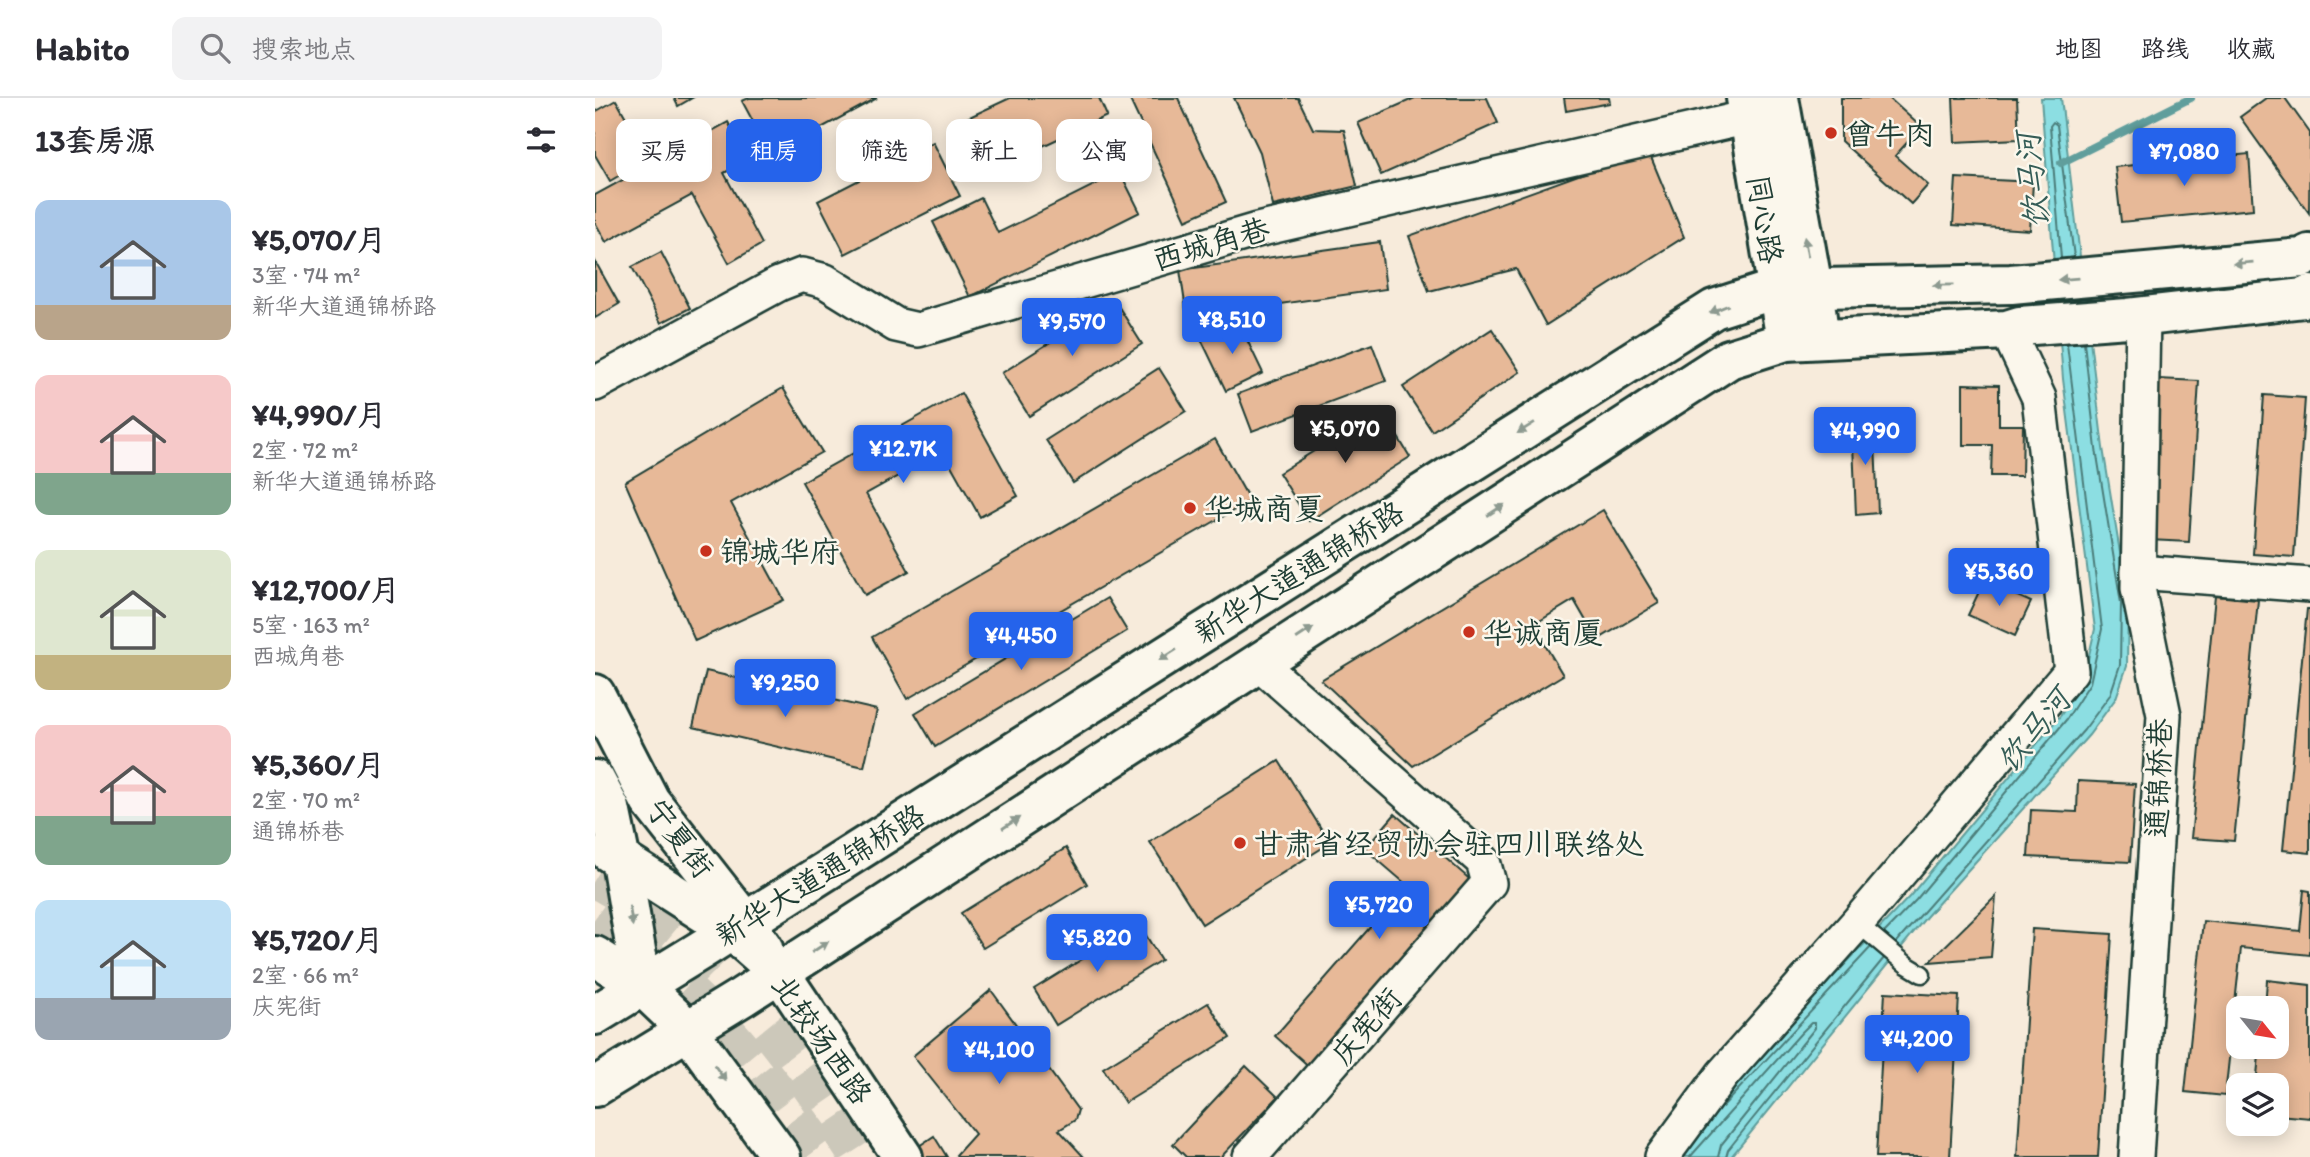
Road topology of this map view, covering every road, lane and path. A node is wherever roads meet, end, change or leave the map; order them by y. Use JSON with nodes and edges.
{"nodes":[{"id":1,"x":1764,"y":107,"type":"edge"},
{"id":2,"x":2310,"y":254,"type":"edge"},
{"id":3,"x":1814,"y":288,"type":"junction"},
{"id":4,"x":1776,"y":289,"type":"junction"},
{"id":5,"x":2310,"y":295,"type":"edge"},
{"id":6,"x":2135,"y":317,"type":"junction"},
{"id":7,"x":2013,"y":328,"type":"junction"},
{"id":8,"x":1803,"y":340,"type":"junction"},
{"id":9,"x":595,"y":384,"type":"edge"},
{"id":10,"x":2138,"y":572,"type":"junction"},
{"id":11,"x":2310,"y":584,"type":"edge"},
{"id":12,"x":1259,"y":663,"type":"junction"},
{"id":13,"x":595,"y":694,"type":"edge"},
{"id":14,"x":595,"y":780,"type":"edge"},
{"id":15,"x":608,"y":852,"type":"edge"},
{"id":16,"x":1857,"y":923,"type":"junction"},
{"id":17,"x":726,"y":934,"type":"junction"},
{"id":18,"x":595,"y":956,"type":"edge"},
{"id":19,"x":780,"y":973,"type":"junction"},
{"id":20,"x":1922,"y":974,"type":"dead end"},
{"id":21,"x":642,"y":986,"type":"junction"},
{"id":22,"x":595,"y":1014,"type":"edge"},
{"id":23,"x":688,"y":1030,"type":"junction"},
{"id":24,"x":595,"y":1087,"type":"edge"},
{"id":25,"x":781,"y":1157,"type":"edge"},
{"id":26,"x":903,"y":1157,"type":"edge"},
{"id":27,"x":1250,"y":1157,"type":"edge"},
{"id":28,"x":1662,"y":1157,"type":"edge"},
{"id":29,"x":2136,"y":1157,"type":"edge"}],
"edges":[{"from":3,"to":1,"type":"main road","one_way":true},
{"from":1,"to":4,"type":"main road","name":"同心路"},
{"from":1,"to":9,"type":"street","name":"西城角巷"},
{"from":2,"to":3,"type":"main road","name":"新华大道通锦桥路","one_way":true},
{"from":3,"to":4,"type":"main road","name":"新华大道通锦桥路"},
{"from":3,"to":8,"type":"main road"},
{"from":4,"to":8,"type":"main road","name":"同心路"},
{"from":4,"to":17,"type":"main road","name":"新华大道通锦桥路","one_way":true},
{"from":5,"to":6,"type":"main road"},
{"from":6,"to":7,"type":"main road","name":"新华大道通锦桥路"},
{"from":6,"to":10,"type":"street","name":"通锦桥巷"},
{"from":7,"to":8,"type":"main road","name":"新华大道通锦桥路"},
{"from":7,"to":16,"type":"street"},
{"from":12,"to":8,"type":"main road","name":"新华大道通锦桥路","one_way":true},
{"from":10,"to":11,"type":"street"},
{"from":10,"to":29,"type":"street","name":"通锦桥巷"},
{"from":19,"to":12,"type":"main road","name":"新华大道通锦桥路","one_way":true},
{"from":12,"to":27,"type":"street","name":"庆宪街"},
{"from":13,"to":17,"type":"main road","name":"宁夏街"},
{"from":14,"to":15,"type":"main road","name":"宁夏街"},
{"from":15,"to":17,"type":"main road"},
{"from":15,"to":21,"type":"main road","name":"宁夏街","one_way":true},
{"from":16,"to":20,"type":"lane"},
{"from":16,"to":28,"type":"street"},
{"from":17,"to":19,"type":"main road","name":"北较场西路"},
{"from":17,"to":21,"type":"main road","name":"新华大道通锦桥路"},
{"from":18,"to":21,"type":"main road"},
{"from":19,"to":23,"type":"main road","name":"新华大道通锦桥路"},
{"from":19,"to":26,"type":"main road","name":"北较场西路"},
{"from":21,"to":22,"type":"main road","name":"新华大道通锦桥路"},
{"from":21,"to":23,"type":"main road"},
{"from":23,"to":24,"type":"main road","name":"新华大道通锦桥路"},
{"from":23,"to":25,"type":"main road","one_way":true}]}
